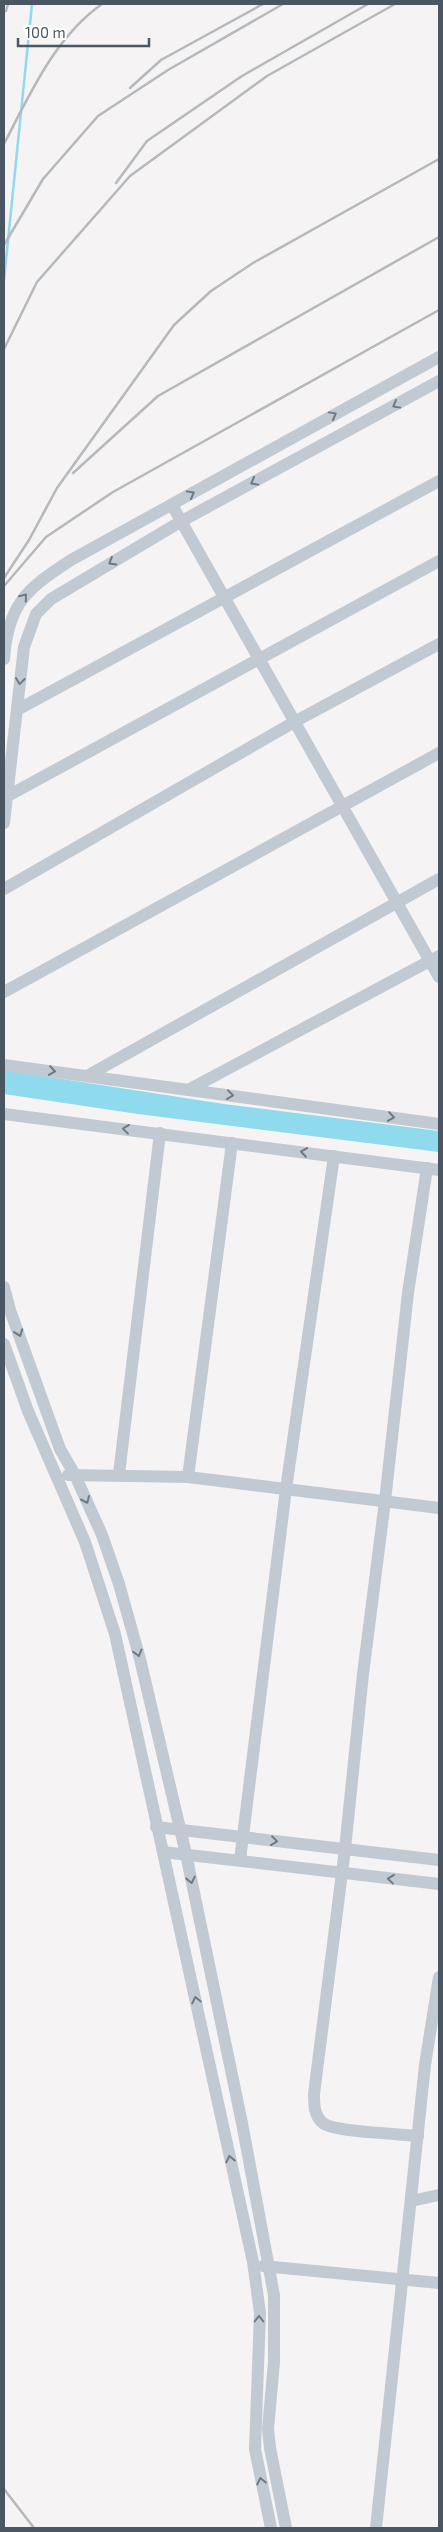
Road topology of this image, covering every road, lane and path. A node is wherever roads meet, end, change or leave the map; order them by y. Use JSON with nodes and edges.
{"nodes":[{"id":1,"x":439,"y":357,"type":"edge"},
{"id":2,"x":439,"y":381,"type":"edge"},
{"id":3,"x":439,"y":481,"type":"edge"},
{"id":4,"x":172,"y":505,"type":"junction"},
{"id":5,"x":180,"y":522,"type":"junction"},
{"id":6,"x":439,"y":561,"type":"edge"},
{"id":7,"x":224,"y":597,"type":"junction"},
{"id":8,"x":439,"y":644,"type":"edge"},
{"id":9,"x":4,"y":659,"type":"edge"},
{"id":10,"x":260,"y":660,"type":"junction"},
{"id":11,"x":17,"y":710,"type":"junction"},
{"id":12,"x":296,"y":721,"type":"junction"},
{"id":13,"x":439,"y":753,"type":"edge"},
{"id":14,"x":5,"y":797,"type":"edge"},
{"id":15,"x":342,"y":807,"type":"junction"},
{"id":16,"x":4,"y":823,"type":"edge"},
{"id":17,"x":439,"y":879,"type":"edge"},
{"id":18,"x":4,"y":889,"type":"edge"},
{"id":19,"x":397,"y":902,"type":"junction"},
{"id":20,"x":435,"y":958,"type":"edge"},
{"id":21,"x":439,"y":977,"type":"edge"},
{"id":22,"x":4,"y":992,"type":"edge"},
{"id":23,"x":4,"y":1065,"type":"edge"},
{"id":24,"x":87,"y":1076,"type":"junction"},
{"id":25,"x":188,"y":1090,"type":"junction"},
{"id":26,"x":4,"y":1114,"type":"edge"},
{"id":27,"x":439,"y":1124,"type":"edge"},
{"id":28,"x":160,"y":1133,"type":"junction"},
{"id":29,"x":232,"y":1142,"type":"junction"},
{"id":30,"x":334,"y":1156,"type":"junction"},
{"id":31,"x":433,"y":1169,"type":"edge"},
{"id":32,"x":4,"y":1287,"type":"edge"},
{"id":33,"x":4,"y":1344,"type":"edge"},
{"id":34,"x":55,"y":1474,"type":"junction"},
{"id":35,"x":120,"y":1474,"type":"junction"},
{"id":36,"x":75,"y":1475,"type":"junction"},
{"id":37,"x":188,"y":1477,"type":"junction"},
{"id":38,"x":286,"y":1489,"type":"junction"},
{"id":39,"x":385,"y":1501,"type":"junction"},
{"id":40,"x":439,"y":1508,"type":"edge"},
{"id":41,"x":156,"y":1827,"type":"junction"},
{"id":42,"x":180,"y":1830,"type":"junction"},
{"id":43,"x":242,"y":1837,"type":"junction"},
{"id":44,"x":345,"y":1849,"type":"junction"},
{"id":45,"x":163,"y":1852,"type":"junction"},
{"id":46,"x":186,"y":1854,"type":"junction"},
{"id":47,"x":240,"y":1860,"type":"junction"},
{"id":48,"x":439,"y":1860,"type":"edge"},
{"id":49,"x":342,"y":1873,"type":"junction"},
{"id":50,"x":439,"y":1884,"type":"edge"},
{"id":51,"x":439,"y":1977,"type":"edge"},
{"id":52,"x":418,"y":2136,"type":"junction"},
{"id":53,"x":439,"y":2195,"type":"edge"},
{"id":54,"x":411,"y":2201,"type":"junction"},
{"id":55,"x":254,"y":2265,"type":"junction"},
{"id":56,"x":269,"y":2266,"type":"junction"},
{"id":57,"x":402,"y":2279,"type":"junction"},
{"id":58,"x":439,"y":2283,"type":"edge"},
{"id":59,"x":271,"y":2528,"type":"edge"},
{"id":60,"x":286,"y":2528,"type":"edge"},
{"id":61,"x":376,"y":2528,"type":"edge"}],
"edges":[{"from":4,"to":1,"type":"street","one_way":true},
{"from":2,"to":5,"type":"street","one_way":true},
{"from":3,"to":7,"type":"street"},
{"from":4,"to":5,"type":"street"},
{"from":9,"to":4,"type":"street","one_way":true},
{"from":5,"to":7,"type":"street"},
{"from":5,"to":11,"type":"street","one_way":true},
{"from":6,"to":10,"type":"street"},
{"from":7,"to":10,"type":"street"},
{"from":7,"to":11,"type":"street"},
{"from":8,"to":12,"type":"street"},
{"from":10,"to":12,"type":"street"},
{"from":10,"to":14,"type":"street"},
{"from":11,"to":14,"type":"street"},
{"from":12,"to":15,"type":"street"},
{"from":12,"to":18,"type":"street"},
{"from":13,"to":15,"type":"street"},
{"from":14,"to":16,"type":"street"},
{"from":15,"to":19,"type":"street"},
{"from":15,"to":22,"type":"street"},
{"from":17,"to":19,"type":"street"},
{"from":19,"to":20,"type":"street"},
{"from":19,"to":24,"type":"street"},
{"from":20,"to":21,"type":"street"},
{"from":20,"to":25,"type":"street"},
{"from":23,"to":24,"type":"street","one_way":true},
{"from":24,"to":25,"type":"street"},
{"from":25,"to":27,"type":"street","one_way":true},
{"from":28,"to":26,"type":"street","one_way":true},
{"from":28,"to":29,"type":"street"},
{"from":28,"to":35,"type":"street"},
{"from":30,"to":29,"type":"street","one_way":true},
{"from":29,"to":37,"type":"street"},
{"from":30,"to":31,"type":"street"},
{"from":30,"to":38,"type":"street"},
{"from":31,"to":39,"type":"street"},
{"from":32,"to":36,"type":"street","one_way":true},
{"from":33,"to":34,"type":"street"},
{"from":34,"to":36,"type":"street"},
{"from":34,"to":41,"type":"street"},
{"from":35,"to":36,"type":"street"},
{"from":35,"to":37,"type":"street"},
{"from":36,"to":42,"type":"street","one_way":true},
{"from":37,"to":38,"type":"street"},
{"from":38,"to":39,"type":"street"},
{"from":38,"to":43,"type":"street"},
{"from":39,"to":40,"type":"street"},
{"from":39,"to":44,"type":"street"},
{"from":41,"to":42,"type":"street"},
{"from":41,"to":45,"type":"street"},
{"from":42,"to":43,"type":"street"},
{"from":42,"to":46,"type":"street"},
{"from":43,"to":44,"type":"street","one_way":true},
{"from":43,"to":47,"type":"street"},
{"from":44,"to":48,"type":"street"},
{"from":44,"to":49,"type":"street"},
{"from":45,"to":46,"type":"street"},
{"from":55,"to":45,"type":"street","one_way":true},
{"from":46,"to":47,"type":"street"},
{"from":46,"to":56,"type":"street","one_way":true},
{"from":47,"to":49,"type":"street"},
{"from":50,"to":49,"type":"street","one_way":true},
{"from":49,"to":52,"type":"street"},
{"from":51,"to":52,"type":"street"},
{"from":52,"to":54,"type":"street"},
{"from":53,"to":54,"type":"street"},
{"from":54,"to":57,"type":"street"},
{"from":55,"to":56,"type":"street"},
{"from":59,"to":55,"type":"street","one_way":true},
{"from":56,"to":57,"type":"street"},
{"from":56,"to":60,"type":"street"},
{"from":57,"to":58,"type":"street"},
{"from":57,"to":61,"type":"street"}]}
